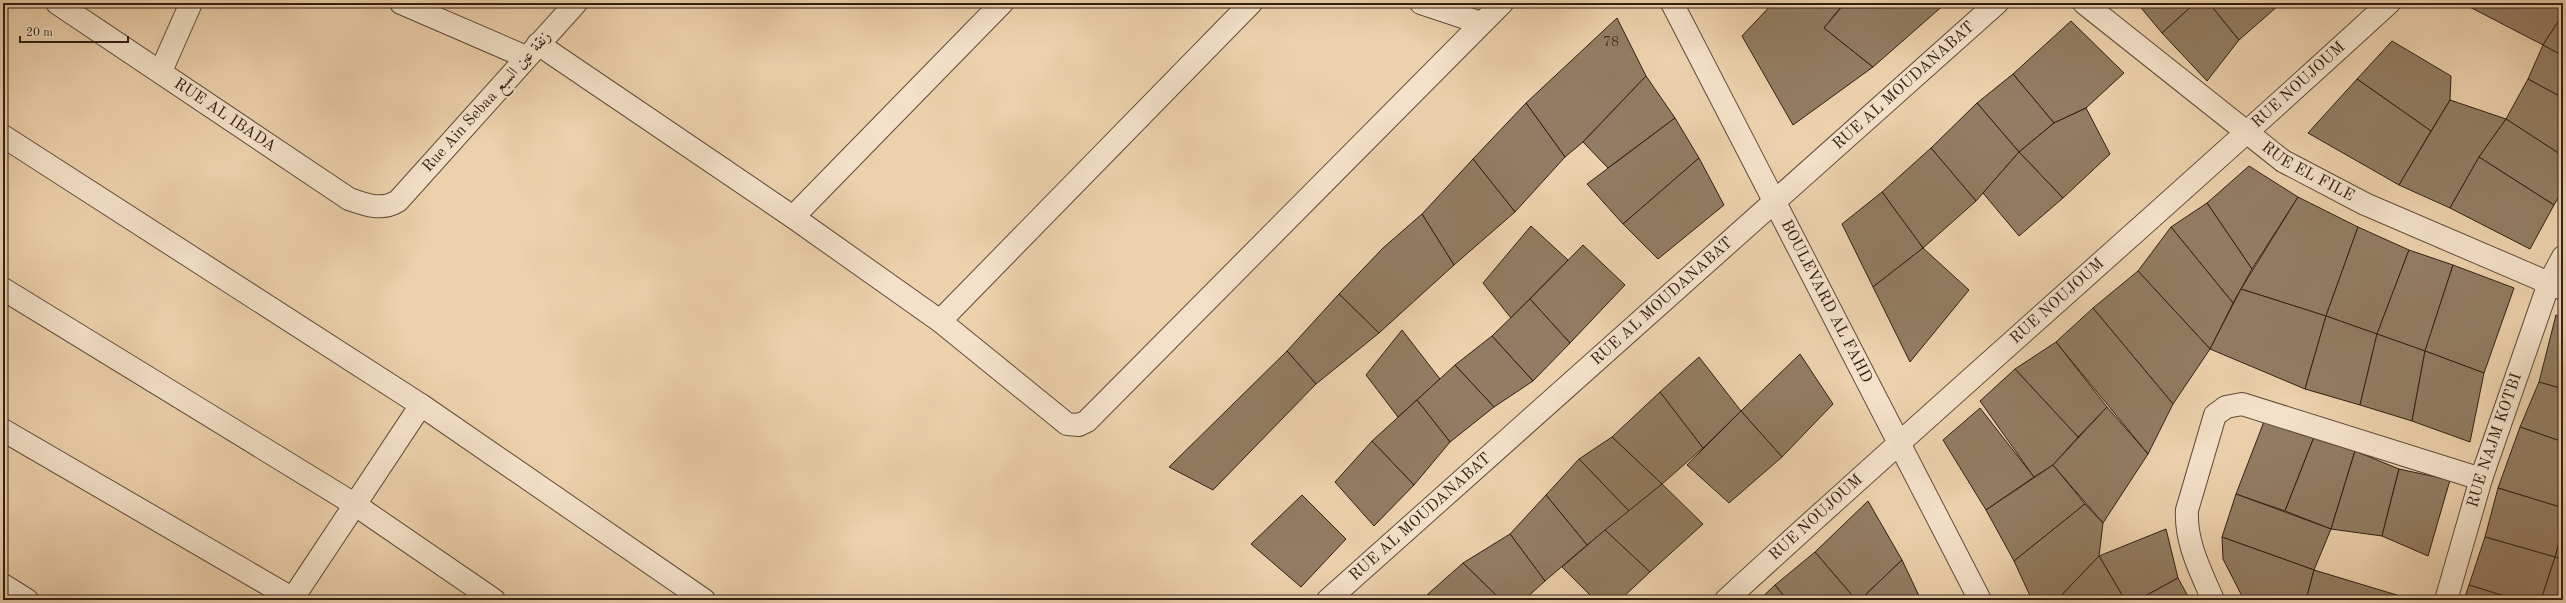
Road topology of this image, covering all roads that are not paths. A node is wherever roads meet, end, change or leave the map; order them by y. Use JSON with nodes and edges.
{"nodes":[{"id":1,"x":58,"y":3,"type":"edge"},
{"id":2,"x":191,"y":3,"type":"edge"},
{"id":3,"x":401,"y":3,"type":"edge"},
{"id":4,"x":576,"y":3,"type":"edge"},
{"id":5,"x":1002,"y":3,"type":"edge"},
{"id":6,"x":1251,"y":3,"type":"edge"},
{"id":7,"x":1421,"y":3,"type":"edge"},
{"id":8,"x":1502,"y":3,"type":"edge"},
{"id":9,"x":1672,"y":3,"type":"edge"},
{"id":10,"x":1997,"y":3,"type":"edge"},
{"id":11,"x":2084,"y":3,"type":"edge"},
{"id":12,"x":2389,"y":3,"type":"edge"},
{"id":13,"x":1481,"y":23,"type":"junction"},
{"id":14,"x":532,"y":50,"type":"junction"},
{"id":15,"x":161,"y":71,"type":"junction"},
{"id":16,"x":2247,"y":134,"type":"junction"},
{"id":17,"x":3,"y":136,"type":"edge"},
{"id":18,"x":398,"y":201,"type":"joint"},
{"id":19,"x":1774,"y":203,"type":"junction"},
{"id":20,"x":793,"y":218,"type":"junction"},
{"id":21,"x":2563,"y":257,"type":"edge"},
{"id":22,"x":2556,"y":286,"type":"edge"},
{"id":23,"x":3,"y":289,"type":"edge"},
{"id":24,"x":940,"y":322,"type":"junction"},
{"id":25,"x":421,"y":405,"type":"junction"},
{"id":26,"x":3,"y":430,"type":"edge"},
{"id":27,"x":1900,"y":441,"type":"junction"},
{"id":28,"x":2481,"y":479,"type":"junction"},
{"id":29,"x":354,"y":504,"type":"junction"},
{"id":30,"x":3,"y":585,"type":"edge"},
{"id":31,"x":294,"y":599,"type":"edge"},
{"id":32,"x":27,"y":600,"type":"edge"},
{"id":33,"x":494,"y":600,"type":"edge"},
{"id":34,"x":704,"y":600,"type":"edge"},
{"id":35,"x":1328,"y":600,"type":"edge"},
{"id":36,"x":1726,"y":600,"type":"edge"},
{"id":37,"x":1980,"y":600,"type":"edge"},
{"id":38,"x":2213,"y":600,"type":"edge"},
{"id":39,"x":2446,"y":600,"type":"edge"}],
"edges":[{"from":1,"to":15,"type":"street","name":"RUE AL IBADA"},
{"from":2,"to":15,"type":"street"},
{"from":3,"to":14,"type":"street"},
{"from":4,"to":14,"type":"street","name":"Rue Ain Sebaa زنقة عين السبع"},
{"from":5,"to":20,"type":"street"},
{"from":6,"to":24,"type":"street"},
{"from":7,"to":13,"type":"street"},
{"from":8,"to":13,"type":"street"},
{"from":9,"to":19,"type":"street","name":"BOULEVARD AL FAHD"},
{"from":10,"to":19,"type":"street","name":"RUE AL MOUDANABAT"},
{"from":11,"to":16,"type":"street","name":"RUE EL FILE"},
{"from":12,"to":16,"type":"street","name":"RUE NOUJOUM"},
{"from":13,"to":24,"type":"street"},
{"from":14,"to":18,"type":"street","name":"Rue Ain Sebaa زنقة عين السبع"},
{"from":14,"to":20,"type":"street"},
{"from":15,"to":18,"type":"street","name":"RUE AL IBADA"},
{"from":16,"to":22,"type":"street","name":"RUE EL FILE"},
{"from":16,"to":27,"type":"street","name":"RUE NOUJOUM"},
{"from":17,"to":25,"type":"street"},
{"from":19,"to":27,"type":"street","name":"BOULEVARD AL FAHD"},
{"from":19,"to":35,"type":"street","name":"RUE AL MOUDANABAT"},
{"from":20,"to":24,"type":"street"},
{"from":21,"to":22,"type":"street","name":"RUE NAJM KOTBI"},
{"from":22,"to":28,"type":"street","name":"RUE NAJM KOTBI"},
{"from":23,"to":29,"type":"street"},
{"from":25,"to":29,"type":"street"},
{"from":25,"to":34,"type":"street"},
{"from":26,"to":31,"type":"street"},
{"from":27,"to":36,"type":"street","name":"RUE NOUJOUM"},
{"from":27,"to":37,"type":"street","name":"BOULEVARD AL FAHD"},
{"from":28,"to":38,"type":"street"},
{"from":28,"to":39,"type":"street","name":"RUE NAJM KOTBI"},
{"from":29,"to":31,"type":"street"},
{"from":29,"to":33,"type":"street"},
{"from":30,"to":32,"type":"street"}]}
